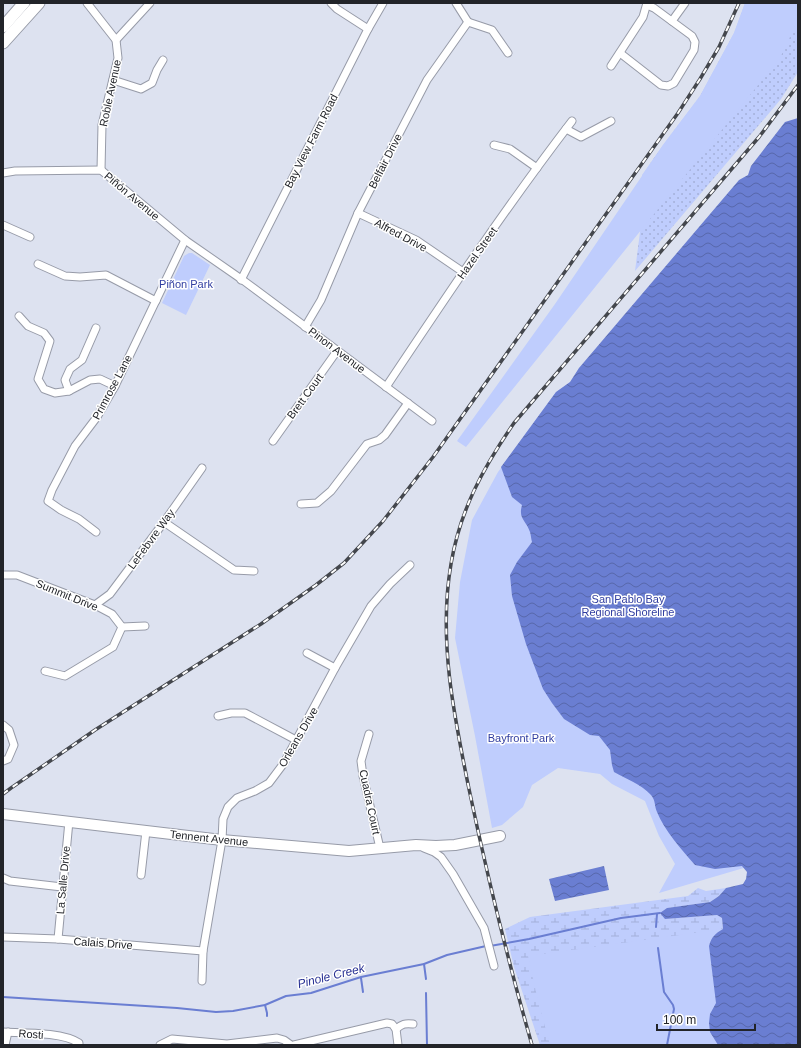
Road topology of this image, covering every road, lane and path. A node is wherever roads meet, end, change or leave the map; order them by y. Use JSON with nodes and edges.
{"nodes":[{"id":1,"x":24,"y":3,"type":"edge"},
{"id":2,"x":39,"y":3,"type":"edge"},
{"id":3,"x":87,"y":3,"type":"edge"},
{"id":4,"x":150,"y":3,"type":"edge"},
{"id":5,"x":330,"y":3,"type":"edge"},
{"id":6,"x":383,"y":3,"type":"edge"},
{"id":7,"x":456,"y":3,"type":"edge"},
{"id":8,"x":685,"y":3,"type":"edge"},
{"id":9,"x":647,"y":4,"type":"edge"},
{"id":10,"x":672,"y":21,"type":"junction"},
{"id":11,"x":468,"y":22,"type":"junction"},
{"id":12,"x":3,"y":27,"type":"edge"},
{"id":13,"x":368,"y":29,"type":"junction"},
{"id":14,"x":116,"y":40,"type":"junction"},
{"id":15,"x":3,"y":43,"type":"edge"},
{"id":16,"x":508,"y":53,"type":"dead end"},
{"id":17,"x":620,"y":53,"type":"junction"},
{"id":18,"x":163,"y":60,"type":"dead end"},
{"id":19,"x":611,"y":66,"type":"dead end"},
{"id":20,"x":113,"y":80,"type":"junction"},
{"id":21,"x":572,"y":121,"type":"dead end"},
{"id":22,"x":611,"y":121,"type":"dead end"},
{"id":23,"x":566,"y":129,"type":"junction"},
{"id":24,"x":494,"y":145,"type":"dead end"},
{"id":25,"x":536,"y":168,"type":"junction"},
{"id":26,"x":101,"y":170,"type":"junction"},
{"id":27,"x":3,"y":173,"type":"edge"},
{"id":28,"x":358,"y":213,"type":"junction"},
{"id":29,"x":3,"y":226,"type":"edge"},
{"id":30,"x":30,"y":237,"type":"dead end"},
{"id":31,"x":185,"y":240,"type":"junction"},
{"id":32,"x":38,"y":264,"type":"dead end"},
{"id":33,"x":463,"y":272,"type":"junction"},
{"id":34,"x":241,"y":280,"type":"junction"},
{"id":35,"x":156,"y":301,"type":"junction"},
{"id":36,"x":19,"y":316,"type":"dead end"},
{"id":37,"x":305,"y":327,"type":"junction"},
{"id":38,"x":96,"y":328,"type":"dead end"},
{"id":39,"x":337,"y":351,"type":"junction"},
{"id":40,"x":115,"y":386,"type":"junction"},
{"id":41,"x":386,"y":387,"type":"junction"},
{"id":42,"x":69,"y":390,"type":"junction"},
{"id":43,"x":408,"y":403,"type":"junction"},
{"id":44,"x":432,"y":421,"type":"dead end"},
{"id":45,"x":273,"y":441,"type":"dead end"},
{"id":46,"x":202,"y":468,"type":"dead end"},
{"id":47,"x":301,"y":504,"type":"dead end"},
{"id":48,"x":164,"y":522,"type":"junction"},
{"id":49,"x":96,"y":532,"type":"dead end"},
{"id":50,"x":410,"y":565,"type":"dead end"},
{"id":51,"x":254,"y":571,"type":"dead end"},
{"id":52,"x":3,"y":575,"type":"edge"},
{"id":53,"x":96,"y":605,"type":"junction"},
{"id":54,"x":145,"y":626,"type":"dead end"},
{"id":55,"x":122,"y":628,"type":"junction"},
{"id":56,"x":307,"y":653,"type":"dead end"},
{"id":57,"x":335,"y":668,"type":"junction"},
{"id":58,"x":45,"y":671,"type":"dead end"},
{"id":59,"x":218,"y":716,"type":"dead end"},
{"id":60,"x":3,"y":725,"type":"edge"},
{"id":61,"x":369,"y":734,"type":"dead end"},
{"id":62,"x":296,"y":740,"type":"junction"},
{"id":63,"x":3,"y":761,"type":"edge"},
{"id":64,"x":3,"y":814,"type":"edge"},
{"id":65,"x":69,"y":821,"type":"junction"},
{"id":66,"x":146,"y":831,"type":"junction"},
{"id":67,"x":500,"y":836,"type":"dead end"},
{"id":68,"x":222,"y":840,"type":"junction"},
{"id":69,"x":416,"y":845,"type":"junction"},
{"id":70,"x":380,"y":848,"type":"junction"},
{"id":71,"x":141,"y":875,"type":"dead end"},
{"id":72,"x":3,"y":878,"type":"edge"},
{"id":73,"x":62,"y":887,"type":"junction"},
{"id":74,"x":3,"y":937,"type":"edge"},
{"id":75,"x":58,"y":940,"type":"junction"},
{"id":76,"x":203,"y":951,"type":"junction"},
{"id":77,"x":494,"y":966,"type":"dead end"},
{"id":78,"x":202,"y":982,"type":"dead end"},
{"id":79,"x":413,"y":1024,"type":"dead end"},
{"id":80,"x":396,"y":1029,"type":"junction"},
{"id":81,"x":6,"y":1032,"type":"edge"},
{"id":82,"x":5,"y":1045,"type":"edge"},
{"id":83,"x":79,"y":1045,"type":"edge"},
{"id":84,"x":160,"y":1045,"type":"edge"},
{"id":85,"x":227,"y":1045,"type":"edge"},
{"id":86,"x":291,"y":1045,"type":"edge"},
{"id":87,"x":294,"y":1045,"type":"edge"},
{"id":88,"x":398,"y":1045,"type":"edge"}],
"edges":[{"from":1,"to":12,"type":"main road"},
{"from":2,"to":15,"type":"main road"},
{"from":3,"to":14,"type":"street"},
{"from":4,"to":14,"type":"street"},
{"from":5,"to":13,"type":"street"},
{"from":6,"to":13,"type":"street","name":"Bay View Farm Road"},
{"from":7,"to":11,"type":"street"},
{"from":8,"to":10,"type":"street"},
{"from":9,"to":10,"type":"street"},
{"from":9,"to":17,"type":"street"},
{"from":10,"to":17,"type":"street"},
{"from":11,"to":16,"type":"street"},
{"from":11,"to":28,"type":"street","name":"Belfair Drive"},
{"from":13,"to":34,"type":"street","name":"Bay View Farm Road"},
{"from":14,"to":20,"type":"street","name":"Roble Avenue"},
{"from":17,"to":19,"type":"street"},
{"from":18,"to":20,"type":"street"},
{"from":20,"to":26,"type":"street","name":"Roble Avenue"},
{"from":21,"to":23,"type":"street","name":"Hazel Street"},
{"from":22,"to":23,"type":"street"},
{"from":23,"to":25,"type":"street","name":"Hazel Street"},
{"from":24,"to":25,"type":"street"},
{"from":25,"to":33,"type":"street","name":"Hazel Street"},
{"from":26,"to":27,"type":"street","name":"Piñón Avenue"},
{"from":26,"to":31,"type":"street","name":"Piñón Avenue"},
{"from":28,"to":33,"type":"street","name":"Alfred Drive"},
{"from":28,"to":37,"type":"street","name":"Belfair Drive"},
{"from":29,"to":30,"type":"street"},
{"from":31,"to":34,"type":"street","name":"Piñón Avenue"},
{"from":31,"to":35,"type":"street","name":"Primrose Lane"},
{"from":32,"to":35,"type":"street"},
{"from":33,"to":41,"type":"street","name":"Hazel Street"},
{"from":34,"to":37,"type":"street","name":"Pinon Avenue"},
{"from":35,"to":40,"type":"street","name":"Primrose Lane"},
{"from":36,"to":42,"type":"street"},
{"from":37,"to":39,"type":"street","name":"Pinon Avenue"},
{"from":38,"to":42,"type":"street"},
{"from":39,"to":41,"type":"street","name":"Pinon Avenue"},
{"from":39,"to":45,"type":"street","name":"Brett Court"},
{"from":40,"to":42,"type":"street"},
{"from":40,"to":49,"type":"street","name":"Primrose Lane"},
{"from":41,"to":43,"type":"street","name":"Pinon Avenue"},
{"from":43,"to":44,"type":"street","name":"Pinon Avenue"},
{"from":43,"to":47,"type":"street"},
{"from":46,"to":48,"type":"street","name":"LeFebvre Way"},
{"from":48,"to":51,"type":"street"},
{"from":48,"to":53,"type":"street","name":"LeFebvre Way"},
{"from":50,"to":57,"type":"street","name":"Orleans Drive"},
{"from":52,"to":53,"type":"street","name":"Summit Drive"},
{"from":53,"to":55,"type":"street","name":"Summit Drive"},
{"from":54,"to":55,"type":"street"},
{"from":55,"to":58,"type":"street"},
{"from":56,"to":57,"type":"street"},
{"from":57,"to":62,"type":"street","name":"Orleans Drive"},
{"from":59,"to":62,"type":"street"},
{"from":60,"to":63,"type":"street"},
{"from":61,"to":70,"type":"street","name":"Cuadra Court"},
{"from":62,"to":68,"type":"street","name":"Orleans Drive"},
{"from":64,"to":65,"type":"street","name":"Tennent Avenue"},
{"from":65,"to":66,"type":"street","name":"Tennent Avenue"},
{"from":65,"to":73,"type":"street","name":"La Salle Drive"},
{"from":66,"to":68,"type":"street","name":"Tennent Avenue"},
{"from":66,"to":71,"type":"street"},
{"from":67,"to":69,"type":"street","name":"Tennent Avenue"},
{"from":68,"to":70,"type":"street","name":"Tennent Avenue"},
{"from":68,"to":76,"type":"street","name":"Orleans Drive"},
{"from":69,"to":70,"type":"street","name":"Tennent Avenue"},
{"from":69,"to":77,"type":"street"},
{"from":72,"to":73,"type":"street"},
{"from":73,"to":75,"type":"street","name":"La Salle Drive"},
{"from":74,"to":75,"type":"street","name":"Calais Drive"},
{"from":75,"to":76,"type":"street","name":"Calais Drive"},
{"from":76,"to":78,"type":"street","name":"Orleans Drive"},
{"from":79,"to":80,"type":"street"},
{"from":80,"to":87,"type":"street"},
{"from":80,"to":88,"type":"street"},
{"from":81,"to":82,"type":"street"},
{"from":81,"to":83,"type":"street","name":"Rosti"},
{"from":84,"to":85,"type":"street"},
{"from":85,"to":86,"type":"street"}]}
